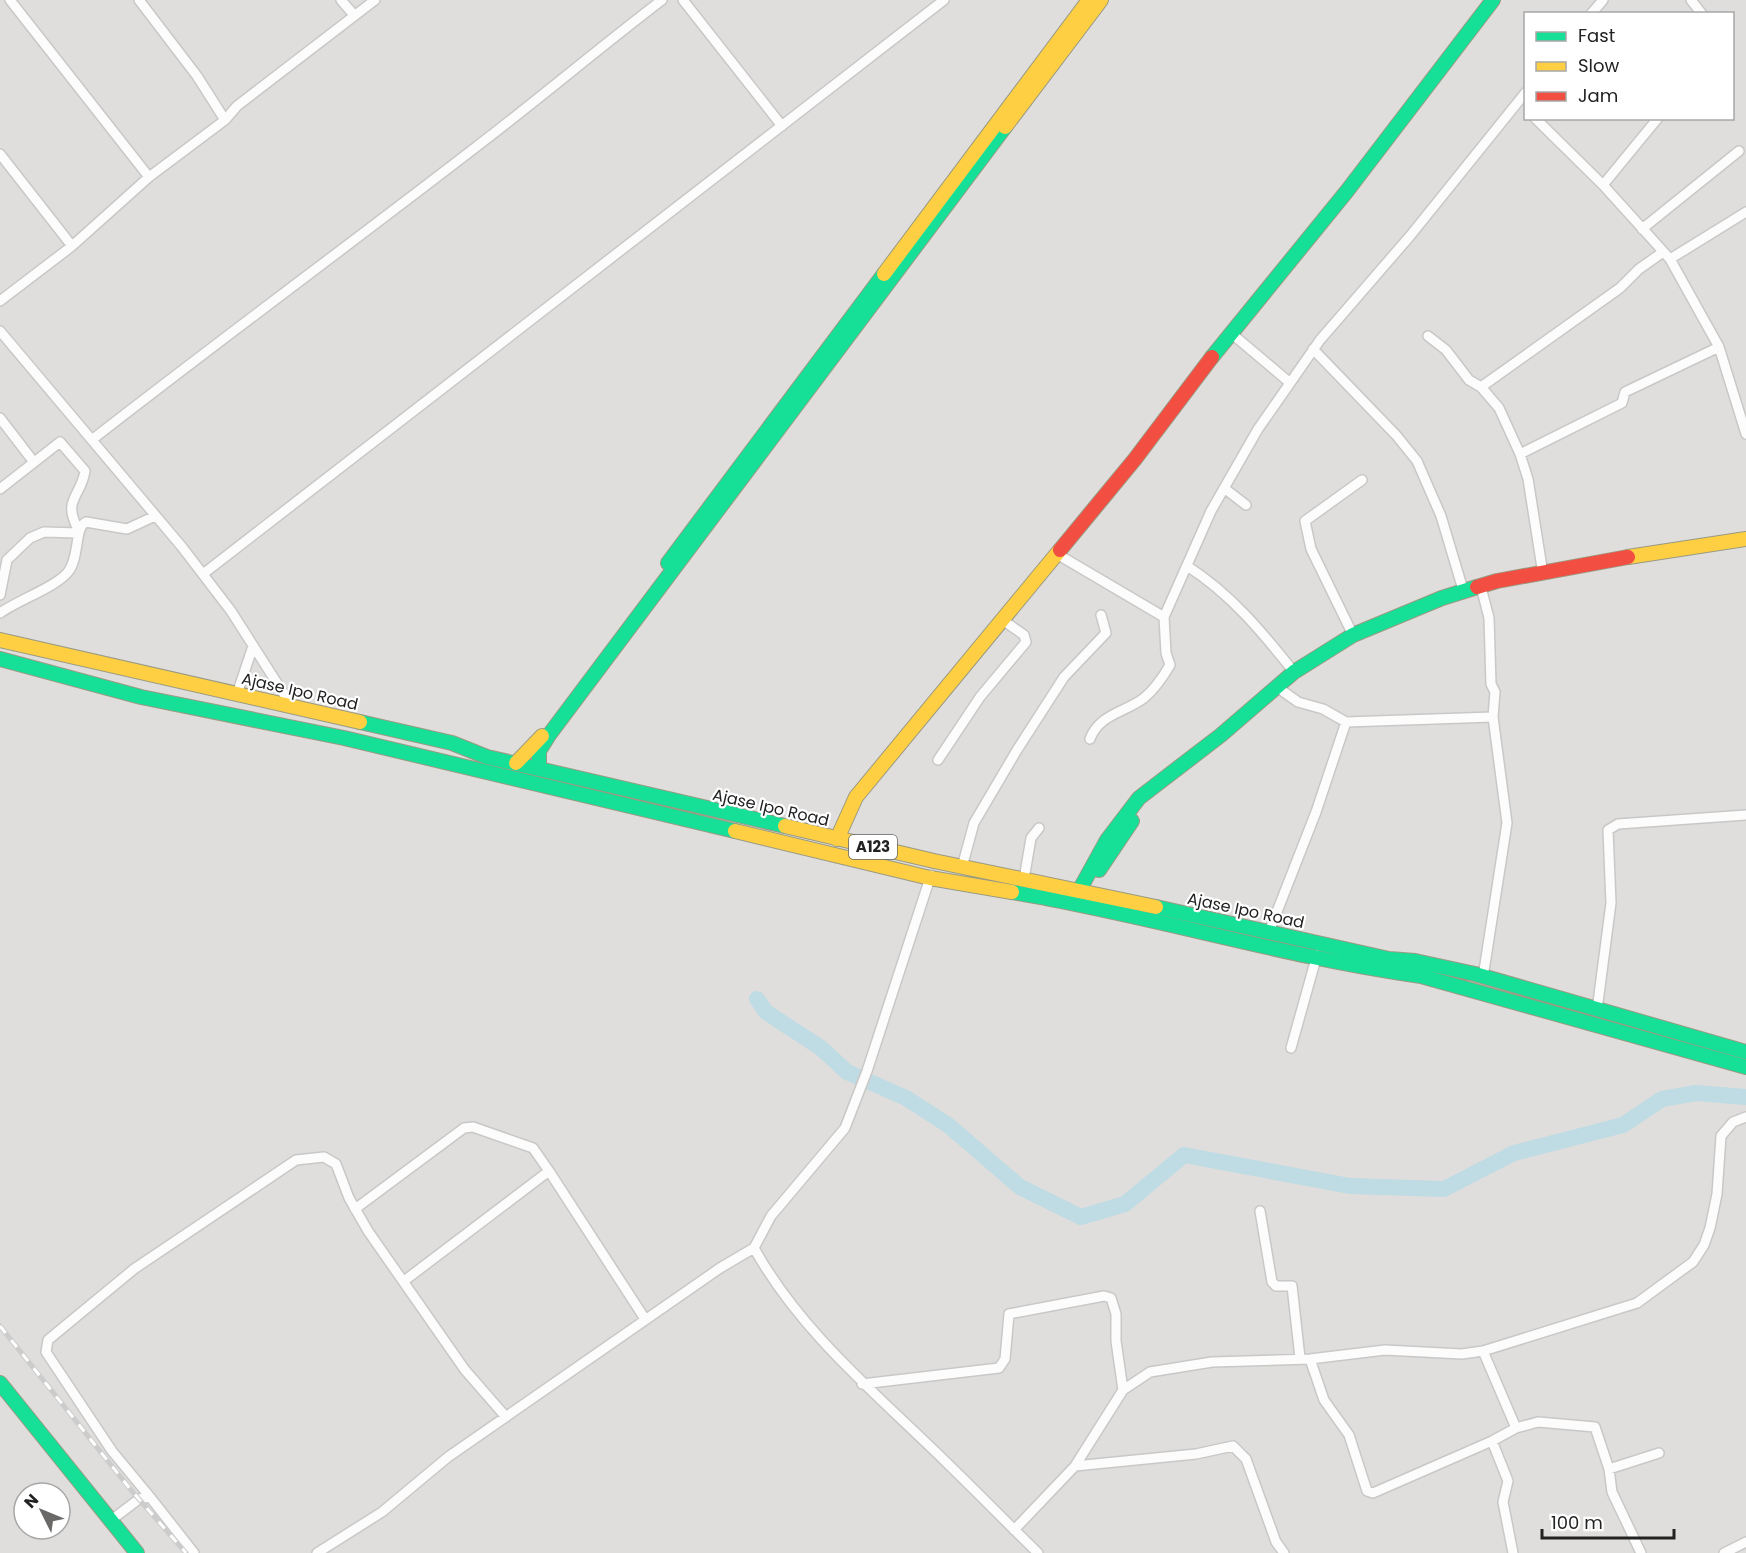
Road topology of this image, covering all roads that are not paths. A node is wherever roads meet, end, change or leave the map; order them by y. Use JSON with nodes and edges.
{"nodes":[{"id":1,"x":10,"y":0,"type":"edge"},
{"id":2,"x":139,"y":0,"type":"edge"},
{"id":3,"x":341,"y":0,"type":"edge"},
{"id":4,"x":375,"y":0,"type":"edge"},
{"id":5,"x":662,"y":0,"type":"edge"},
{"id":6,"x":683,"y":0,"type":"edge"},
{"id":7,"x":944,"y":0,"type":"edge"},
{"id":8,"x":1089,"y":0,"type":"edge"},
{"id":9,"x":1101,"y":0,"type":"edge"},
{"id":10,"x":1493,"y":0,"type":"edge"},
{"id":11,"x":1603,"y":0,"type":"edge"},
{"id":12,"x":1691,"y":0,"type":"edge"},
{"id":13,"x":1593,"y":12,"type":"edge"},
{"id":14,"x":1700,"y":12,"type":"edge"},
{"id":15,"x":354,"y":15,"type":"junction"},
{"id":16,"x":1524,"y":94,"type":"edge"},
{"id":17,"x":1518,"y":101,"type":"junction"},
{"id":18,"x":1524,"y":107,"type":"edge"},
{"id":19,"x":225,"y":120,"type":"junction"},
{"id":20,"x":1537,"y":120,"type":"edge"},
{"id":21,"x":1656,"y":120,"type":"edge"},
{"id":22,"x":782,"y":126,"type":"junction"},
{"id":23,"x":1739,"y":151,"type":"dead end"},
{"id":24,"x":0,"y":154,"type":"edge"},
{"id":25,"x":149,"y":177,"type":"junction"},
{"id":26,"x":1603,"y":185,"type":"junction"},
{"id":27,"x":1746,"y":212,"type":"edge"},
{"id":28,"x":1642,"y":229,"type":"junction"},
{"id":29,"x":72,"y":246,"type":"junction"},
{"id":30,"x":1666,"y":256,"type":"junction"},
{"id":31,"x":0,"y":301,"type":"edge"},
{"id":32,"x":0,"y":331,"type":"edge"},
{"id":33,"x":1231,"y":333,"type":"junction"},
{"id":34,"x":1428,"y":336,"type":"dead end"},
{"id":35,"x":1719,"y":347,"type":"junction"},
{"id":36,"x":1313,"y":349,"type":"junction"},
{"id":37,"x":1290,"y":382,"type":"junction"},
{"id":38,"x":1481,"y":387,"type":"junction"},
{"id":39,"x":0,"y":418,"type":"edge"},
{"id":40,"x":1746,"y":434,"type":"edge"},
{"id":41,"x":93,"y":440,"type":"junction"},
{"id":42,"x":1520,"y":454,"type":"junction"},
{"id":43,"x":33,"y":461,"type":"junction"},
{"id":44,"x":1362,"y":480,"type":"dead end"},
{"id":45,"x":1224,"y":488,"type":"junction"},
{"id":46,"x":0,"y":489,"type":"edge"},
{"id":47,"x":1246,"y":505,"type":"dead end"},
{"id":48,"x":155,"y":516,"type":"junction"},
{"id":49,"x":78,"y":531,"type":"junction"},
{"id":50,"x":1746,"y":538,"type":"edge"},
{"id":51,"x":1057,"y":554,"type":"junction"},
{"id":52,"x":1187,"y":566,"type":"junction"},
{"id":53,"x":203,"y":574,"type":"junction"},
{"id":54,"x":1543,"y":574,"type":"junction"},
{"id":55,"x":1481,"y":587,"type":"junction"},
{"id":56,"x":1464,"y":593,"type":"junction"},
{"id":57,"x":0,"y":595,"type":"edge"},
{"id":58,"x":0,"y":613,"type":"edge"},
{"id":59,"x":1101,"y":615,"type":"dead end"},
{"id":60,"x":1164,"y":617,"type":"junction"},
{"id":61,"x":1004,"y":621,"type":"junction"},
{"id":62,"x":1353,"y":636,"type":"junction"},
{"id":63,"x":0,"y":640,"type":"edge"},
{"id":64,"x":253,"y":645,"type":"junction"},
{"id":65,"x":0,"y":659,"type":"edge"},
{"id":66,"x":1294,"y":672,"type":"junction"},
{"id":67,"x":1277,"y":687,"type":"junction"},
{"id":68,"x":237,"y":694,"type":"junction"},
{"id":69,"x":291,"y":706,"type":"junction"},
{"id":70,"x":1493,"y":717,"type":"junction"},
{"id":71,"x":1346,"y":722,"type":"junction"},
{"id":72,"x":1090,"y":740,"type":"dead end"},
{"id":73,"x":938,"y":760,"type":"dead end"},
{"id":74,"x":516,"y":763,"type":"junction"},
{"id":75,"x":539,"y":769,"type":"junction"},
{"id":76,"x":1746,"y":815,"type":"edge"},
{"id":77,"x":1039,"y":828,"type":"dead end"},
{"id":78,"x":837,"y":839,"type":"junction"},
{"id":79,"x":934,"y":861,"type":"junction"},
{"id":80,"x":962,"y":867,"type":"junction"},
{"id":81,"x":930,"y":878,"type":"junction"},
{"id":82,"x":1024,"y":879,"type":"junction"},
{"id":83,"x":1081,"y":897,"type":"junction"},
{"id":84,"x":1269,"y":932,"type":"junction"},
{"id":85,"x":1317,"y":955,"type":"junction"},
{"id":86,"x":1483,"y":977,"type":"junction"},
{"id":87,"x":1556,"y":998,"type":"junction"},
{"id":88,"x":1597,"y":1011,"type":"junction"},
{"id":89,"x":1551,"y":1013,"type":"junction"},
{"id":90,"x":1291,"y":1048,"type":"dead end"},
{"id":91,"x":1746,"y":1052,"type":"edge"},
{"id":92,"x":1746,"y":1067,"type":"edge"},
{"id":93,"x":1746,"y":1117,"type":"edge"},
{"id":94,"x":549,"y":1172,"type":"junction"},
{"id":95,"x":355,"y":1209,"type":"junction"},
{"id":96,"x":1260,"y":1211,"type":"dead end"},
{"id":97,"x":753,"y":1248,"type":"junction"},
{"id":98,"x":404,"y":1281,"type":"junction"},
{"id":99,"x":645,"y":1319,"type":"junction"},
{"id":100,"x":1483,"y":1352,"type":"junction"},
{"id":101,"x":1299,"y":1358,"type":"junction"},
{"id":102,"x":1310,"y":1359,"type":"junction"},
{"id":103,"x":0,"y":1383,"type":"edge"},
{"id":104,"x":862,"y":1384,"type":"junction"},
{"id":105,"x":1123,"y":1390,"type":"junction"},
{"id":106,"x":506,"y":1417,"type":"junction"},
{"id":107,"x":1516,"y":1428,"type":"junction"},
{"id":108,"x":1492,"y":1441,"type":"junction"},
{"id":109,"x":1659,"y":1453,"type":"dead end"},
{"id":110,"x":1075,"y":1466,"type":"junction"},
{"id":111,"x":1609,"y":1469,"type":"junction"},
{"id":112,"x":150,"y":1497,"type":"junction"},
{"id":113,"x":110,"y":1521,"type":"junction"},
{"id":114,"x":1014,"y":1530,"type":"junction"},
{"id":115,"x":1746,"y":1542,"type":"edge"},
{"id":116,"x":137,"y":1553,"type":"edge"},
{"id":117,"x":194,"y":1553,"type":"edge"},
{"id":118,"x":317,"y":1553,"type":"edge"},
{"id":119,"x":1038,"y":1553,"type":"edge"},
{"id":120,"x":1284,"y":1553,"type":"edge"},
{"id":121,"x":1513,"y":1553,"type":"edge"},
{"id":122,"x":1641,"y":1553,"type":"edge"},
{"id":123,"x":1724,"y":1553,"type":"edge"}],
"edges":[{"from":1,"to":25,"type":"street"},
{"from":2,"to":19,"type":"street"},
{"from":3,"to":15,"type":"street"},
{"from":4,"to":15,"type":"street"},
{"from":5,"to":41,"type":"street"},
{"from":6,"to":22,"type":"street"},
{"from":7,"to":22,"type":"street"},
{"from":8,"to":74,"type":"main road"},
{"from":9,"to":75,"type":"main road"},
{"from":10,"to":33,"type":"main road"},
{"from":11,"to":13,"type":"street"},
{"from":12,"to":14,"type":"street"},
{"from":15,"to":19,"type":"street"},
{"from":16,"to":17,"type":"street"},
{"from":17,"to":18,"type":"street"},
{"from":17,"to":36,"type":"street"},
{"from":19,"to":25,"type":"street"},
{"from":20,"to":26,"type":"street"},
{"from":21,"to":26,"type":"street"},
{"from":22,"to":53,"type":"street"},
{"from":23,"to":28,"type":"street"},
{"from":24,"to":29,"type":"street"},
{"from":25,"to":29,"type":"street"},
{"from":26,"to":28,"type":"street"},
{"from":27,"to":30,"type":"street"},
{"from":28,"to":30,"type":"street"},
{"from":29,"to":31,"type":"street"},
{"from":30,"to":35,"type":"street"},
{"from":30,"to":38,"type":"street"},
{"from":32,"to":41,"type":"street"},
{"from":33,"to":37,"type":"street"},
{"from":33,"to":51,"type":"main road"},
{"from":34,"to":38,"type":"street"},
{"from":35,"to":40,"type":"street"},
{"from":35,"to":42,"type":"street"},
{"from":36,"to":37,"type":"street"},
{"from":36,"to":56,"type":"street"},
{"from":37,"to":45,"type":"street"},
{"from":38,"to":42,"type":"street"},
{"from":39,"to":43,"type":"street"},
{"from":41,"to":48,"type":"street"},
{"from":42,"to":54,"type":"street"},
{"from":43,"to":46,"type":"street"},
{"from":43,"to":49,"type":"street"},
{"from":44,"to":62,"type":"street"},
{"from":45,"to":47,"type":"street"},
{"from":45,"to":52,"type":"street"},
{"from":48,"to":49,"type":"street"},
{"from":48,"to":53,"type":"street"},
{"from":49,"to":57,"type":"street"},
{"from":49,"to":58,"type":"street"},
{"from":50,"to":54,"type":"main road"},
{"from":51,"to":60,"type":"street"},
{"from":51,"to":61,"type":"main road"},
{"from":52,"to":60,"type":"street"},
{"from":52,"to":66,"type":"street"},
{"from":53,"to":64,"type":"street"},
{"from":54,"to":55,"type":"main road"},
{"from":55,"to":56,"type":"main road"},
{"from":55,"to":70,"type":"street"},
{"from":56,"to":62,"type":"main road"},
{"from":59,"to":80,"type":"street"},
{"from":60,"to":72,"type":"street"},
{"from":61,"to":73,"type":"street"},
{"from":61,"to":78,"type":"main road"},
{"from":62,"to":66,"type":"main road"},
{"from":63,"to":68,"type":"main road","name":"Ajase Ipo Road","number":"A123"},
{"from":64,"to":68,"type":"street"},
{"from":64,"to":69,"type":"street"},
{"from":65,"to":81,"type":"main road","name":"Ajase Ipo Road","number":"A123"},
{"from":66,"to":67,"type":"main road"},
{"from":67,"to":71,"type":"street"},
{"from":67,"to":83,"type":"main road"},
{"from":68,"to":69,"type":"main road","name":"Ajase Ipo Road","number":"A123"},
{"from":69,"to":74,"type":"main road","name":"Ajase Ipo Road","number":"A123"},
{"from":70,"to":71,"type":"street"},
{"from":70,"to":86,"type":"street"},
{"from":71,"to":84,"type":"street"},
{"from":74,"to":75,"type":"main road","name":"Ajase Ipo Road","number":"A123"},
{"from":75,"to":78,"type":"main road","name":"Ajase Ipo Road","number":"A123"},
{"from":76,"to":88,"type":"street"},
{"from":77,"to":82,"type":"street"},
{"from":78,"to":79,"type":"main road","name":"Ajase Ipo Road","number":"A123"},
{"from":79,"to":80,"type":"main road","name":"Ajase Ipo Road","number":"A123"},
{"from":79,"to":81,"type":"street"},
{"from":80,"to":82,"type":"main road","name":"Ajase Ipo Road","number":"A123"},
{"from":81,"to":83,"type":"main road","name":"Ajase Ipo Road","number":"A123"},
{"from":81,"to":97,"type":"street"},
{"from":82,"to":83,"type":"main road","name":"Ajase Ipo Road","number":"A123"},
{"from":83,"to":84,"type":"main road","name":"Ajase Ipo Road","number":"A123"},
{"from":83,"to":85,"type":"main road","name":"Ajase Ipo Road","number":"A123"},
{"from":84,"to":86,"type":"main road","name":"Ajase Ipo Road","number":"A123"},
{"from":85,"to":89,"type":"main road","name":"Ajase Ipo Road","number":"A123"},
{"from":85,"to":90,"type":"street"},
{"from":86,"to":87,"type":"main road","name":"Ajase Ipo Road","number":"A123"},
{"from":87,"to":88,"type":"main road","name":"Ajase Ipo Road","number":"A123"},
{"from":87,"to":89,"type":"main road"},
{"from":88,"to":91,"type":"main road","name":"Ajase Ipo Road","number":"A123"},
{"from":89,"to":92,"type":"main road","name":"Ajase Ipo Road","number":"A123"},
{"from":93,"to":100,"type":"street"},
{"from":94,"to":95,"type":"street"},
{"from":94,"to":98,"type":"street"},
{"from":94,"to":99,"type":"street"},
{"from":95,"to":98,"type":"street"},
{"from":95,"to":112,"type":"street"},
{"from":96,"to":101,"type":"street"},
{"from":97,"to":99,"type":"street"},
{"from":97,"to":104,"type":"street"},
{"from":98,"to":106,"type":"street"},
{"from":99,"to":106,"type":"street"},
{"from":100,"to":102,"type":"street"},
{"from":100,"to":107,"type":"street"},
{"from":101,"to":102,"type":"street"},
{"from":101,"to":105,"type":"street"},
{"from":102,"to":108,"type":"street"},
{"from":103,"to":113,"type":"main road"},
{"from":104,"to":105,"type":"street"},
{"from":104,"to":114,"type":"street"},
{"from":105,"to":110,"type":"street"},
{"from":106,"to":118,"type":"street"},
{"from":107,"to":108,"type":"street"},
{"from":107,"to":111,"type":"street"},
{"from":108,"to":121,"type":"street"},
{"from":109,"to":111,"type":"street"},
{"from":110,"to":114,"type":"street"},
{"from":110,"to":120,"type":"street"},
{"from":111,"to":122,"type":"street"},
{"from":112,"to":113,"type":"street"},
{"from":112,"to":117,"type":"street"},
{"from":113,"to":116,"type":"main road"},
{"from":114,"to":119,"type":"street"},
{"from":115,"to":123,"type":"street"}]}
